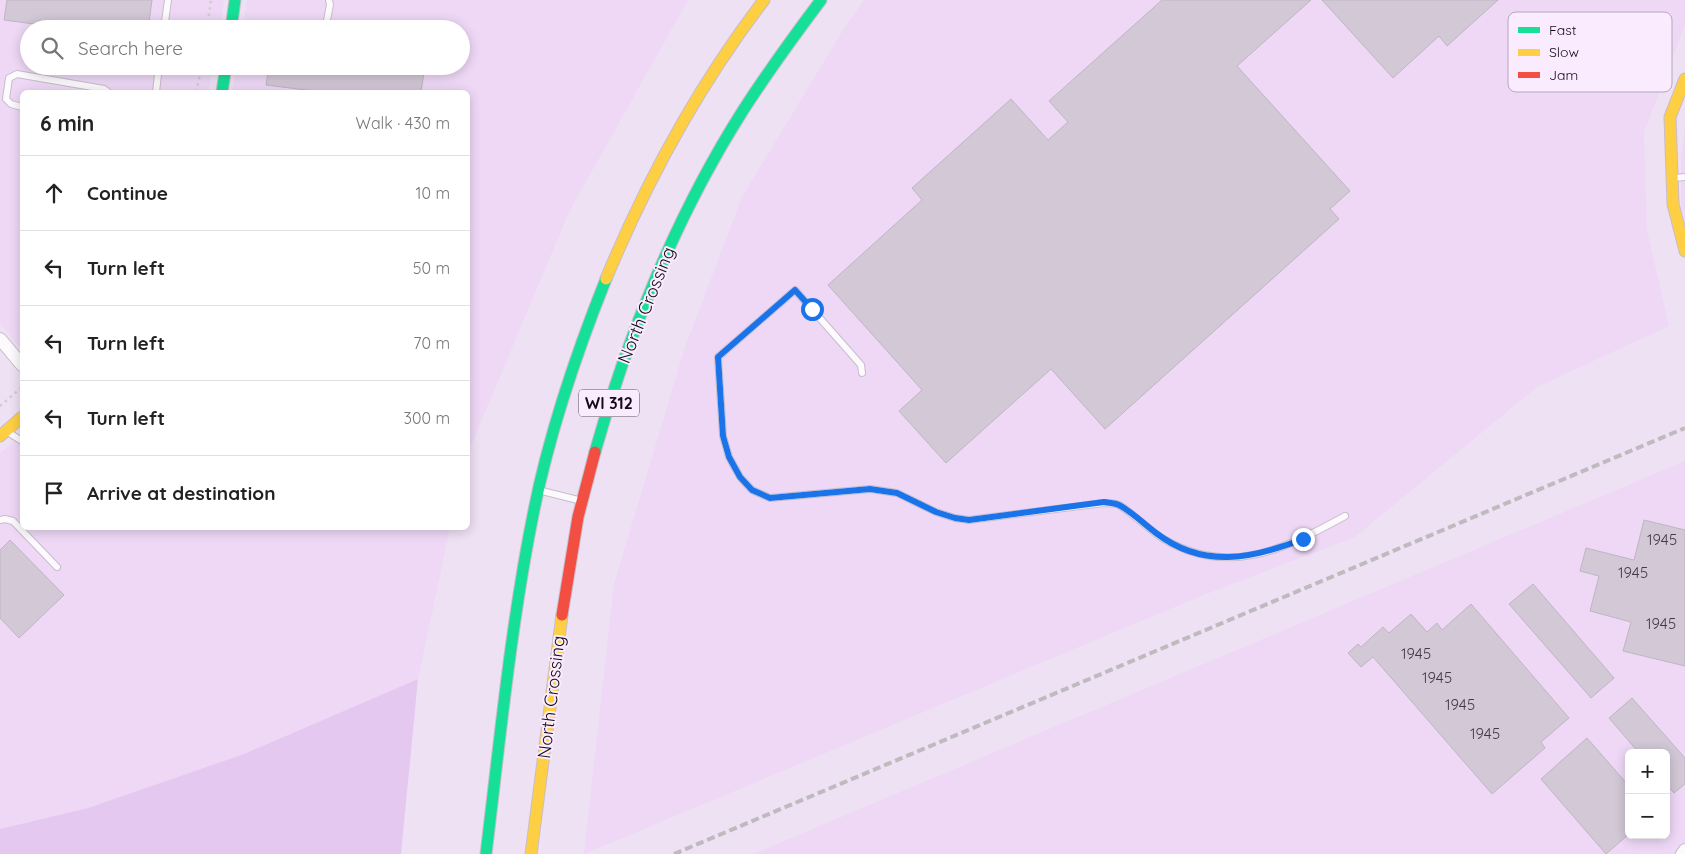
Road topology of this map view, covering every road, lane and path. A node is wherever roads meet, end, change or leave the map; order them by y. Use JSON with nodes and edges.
{"nodes":[{"id":1,"x":168,"y":0,"type":"edge"},
{"id":2,"x":211,"y":0,"type":"edge"},
{"id":3,"x":235,"y":0,"type":"edge"},
{"id":4,"x":329,"y":0,"type":"edge"},
{"id":5,"x":764,"y":0,"type":"edge"},
{"id":6,"x":821,"y":0,"type":"edge"},
{"id":7,"x":165,"y":20,"type":"edge"},
{"id":8,"x":208,"y":20,"type":"edge"},
{"id":9,"x":232,"y":20,"type":"edge"},
{"id":10,"x":327,"y":20,"type":"dead end"},
{"id":11,"x":20,"y":75,"type":"edge"},
{"id":12,"x":23,"y":75,"type":"edge"},
{"id":13,"x":159,"y":75,"type":"edge"},
{"id":14,"x":200,"y":75,"type":"edge"},
{"id":15,"x":225,"y":75,"type":"edge"},
{"id":16,"x":1685,"y":78,"type":"edge"},
{"id":17,"x":105,"y":90,"type":"edge"},
{"id":18,"x":156,"y":90,"type":"edge"},
{"id":19,"x":196,"y":90,"type":"edge"},
{"id":20,"x":222,"y":90,"type":"edge"},
{"id":21,"x":20,"y":106,"type":"edge"},
{"id":22,"x":1685,"y":177,"type":"edge"},
{"id":23,"x":1672,"y":178,"type":"junction"},
{"id":24,"x":1685,"y":251,"type":"edge"},
{"id":25,"x":0,"y":339,"type":"edge"},
{"id":26,"x":20,"y":363,"type":"edge"},
{"id":27,"x":862,"y":373,"type":"dead end"},
{"id":28,"x":20,"y":389,"type":"edge"},
{"id":29,"x":0,"y":406,"type":"edge"},
{"id":30,"x":20,"y":420,"type":"edge"},
{"id":31,"x":3,"y":434,"type":"edge"},
{"id":32,"x":20,"y":440,"type":"edge"},
{"id":33,"x":539,"y":490,"type":"junction"},
{"id":34,"x":582,"y":500,"type":"junction"},
{"id":35,"x":1345,"y":516,"type":"dead end"},
{"id":36,"x":2,"y":518,"type":"edge"},
{"id":37,"x":20,"y":528,"type":"edge"},
{"id":38,"x":22,"y":530,"type":"edge"},
{"id":39,"x":57,"y":567,"type":"dead end"},
{"id":40,"x":1685,"y":850,"type":"edge"},
{"id":41,"x":486,"y":854,"type":"edge"},
{"id":42,"x":531,"y":854,"type":"edge"},
{"id":43,"x":1682,"y":854,"type":"edge"}],
"edges":[{"from":1,"to":7,"type":"lane"},
{"from":2,"to":8,"type":"path"},
{"from":3,"to":9,"type":"main road"},
{"from":4,"to":10,"type":"lane"},
{"from":5,"to":33,"type":"main road"},
{"from":6,"to":34,"type":"main road","name":"North Crossing","number":"WI 312"},
{"from":11,"to":21,"type":"lane"},
{"from":12,"to":17,"type":"lane"},
{"from":13,"to":18,"type":"lane"},
{"from":14,"to":19,"type":"path"},
{"from":15,"to":20,"type":"main road"},
{"from":16,"to":23,"type":"main road"},
{"from":22,"to":23,"type":"lane"},
{"from":23,"to":24,"type":"main road"},
{"from":25,"to":26,"type":"street"},
{"from":27,"to":35,"type":"lane"},
{"from":28,"to":29,"type":"path"},
{"from":30,"to":31,"type":"main road"},
{"from":31,"to":32,"type":"lane"},
{"from":33,"to":34,"type":"lane"},
{"from":33,"to":41,"type":"main road"},
{"from":34,"to":42,"type":"main road","name":"North Crossing","number":"WI 312"},
{"from":36,"to":37,"type":"lane"},
{"from":38,"to":39,"type":"lane"},
{"from":40,"to":43,"type":"street"}]}
